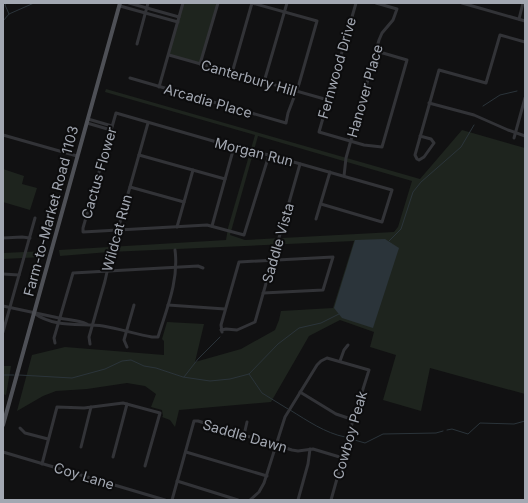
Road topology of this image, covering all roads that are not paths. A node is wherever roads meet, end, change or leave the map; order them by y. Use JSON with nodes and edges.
{"nodes":[{"id":1,"x":129,"y":3,"type":"edge"},
{"id":2,"x":148,"y":3,"type":"edge"},
{"id":3,"x":183,"y":3,"type":"edge"},
{"id":4,"x":218,"y":3,"type":"edge"},
{"id":5,"x":252,"y":3,"type":"edge"},
{"id":6,"x":287,"y":3,"type":"edge"},
{"id":7,"x":356,"y":3,"type":"edge"},
{"id":8,"x":376,"y":3,"type":"edge"},
{"id":9,"x":462,"y":3,"type":"edge"},
{"id":10,"x":523,"y":3,"type":"edge"},
{"id":11,"x":120,"y":4,"type":"edge"},
{"id":12,"x":147,"y":8,"type":"junction"},
{"id":13,"x":284,"y":12,"type":"junction"},
{"id":14,"x":145,"y":13,"type":"junction"},
{"id":15,"x":179,"y":17,"type":"junction"},
{"id":16,"x":519,"y":19,"type":"junction"},
{"id":17,"x":525,"y":21,"type":"edge"},
{"id":18,"x":178,"y":22,"type":"junction"},
{"id":19,"x":525,"y":42,"type":"edge"},
{"id":20,"x":137,"y":44,"type":"dead end"},
{"id":21,"x":376,"y":51,"type":"junction"},
{"id":22,"x":169,"y":55,"type":"junction"},
{"id":23,"x":200,"y":64,"type":"junction"},
{"id":24,"x":232,"y":73,"type":"junction"},
{"id":25,"x":130,"y":78,"type":"dead end"},
{"id":26,"x":264,"y":82,"type":"junction"},
{"id":27,"x":159,"y":87,"type":"junction"},
{"id":28,"x":297,"y":92,"type":"junction"},
{"id":29,"x":525,"y":98,"type":"edge"},
{"id":30,"x":328,"y":100,"type":"junction"},
{"id":31,"x":429,"y":104,"type":"junction"},
{"id":32,"x":116,"y":113,"type":"joint"},
{"id":33,"x":87,"y":121,"type":"junction"},
{"id":34,"x":148,"y":122,"type":"junction"},
{"id":35,"x":112,"y":126,"type":"junction"},
{"id":36,"x":111,"y":130,"type":"junction"},
{"id":37,"x":515,"y":133,"type":"junction"},
{"id":38,"x":3,"y":135,"type":"edge"},
{"id":39,"x":420,"y":136,"type":"junction"},
{"id":40,"x":525,"y":136,"type":"edge"},
{"id":41,"x":514,"y":138,"type":"dead end"},
{"id":42,"x":351,"y":141,"type":"junction"},
{"id":43,"x":234,"y":147,"type":"junction"},
{"id":44,"x":139,"y":155,"type":"junction"},
{"id":45,"x":269,"y":155,"type":"junction"},
{"id":46,"x":78,"y":156,"type":"junction"},
{"id":47,"x":300,"y":164,"type":"junction"},
{"id":48,"x":193,"y":170,"type":"junction"},
{"id":49,"x":330,"y":172,"type":"junction"},
{"id":50,"x":344,"y":176,"type":"junction"},
{"id":51,"x":225,"y":179,"type":"junction"},
{"id":52,"x":130,"y":187,"type":"junction"},
{"id":53,"x":184,"y":202,"type":"junction"},
{"id":54,"x":321,"y":204,"type":"junction"},
{"id":55,"x":35,"y":218,"type":"dead end"},
{"id":56,"x":316,"y":219,"type":"dead end"},
{"id":57,"x":212,"y":226,"type":"junction"},
{"id":58,"x":177,"y":227,"type":"junction"},
{"id":59,"x":118,"y":231,"type":"junction"},
{"id":60,"x":3,"y":238,"type":"edge"},
{"id":61,"x":30,"y":238,"type":"junction"},
{"id":62,"x":175,"y":250,"type":"dead end"},
{"id":63,"x":273,"y":260,"type":"junction"},
{"id":64,"x":176,"y":267,"type":"junction"},
{"id":65,"x":203,"y":268,"type":"dead end"},
{"id":66,"x":106,"y":271,"type":"junction"},
{"id":67,"x":3,"y":274,"type":"edge"},
{"id":68,"x":19,"y":275,"type":"junction"},
{"id":69,"x":263,"y":293,"type":"junction"},
{"id":70,"x":134,"y":305,"type":"dead end"},
{"id":71,"x":168,"y":305,"type":"junction"},
{"id":72,"x":3,"y":306,"type":"edge"},
{"id":73,"x":10,"y":307,"type":"junction"},
{"id":74,"x":226,"y":309,"type":"junction"},
{"id":75,"x":34,"y":313,"type":"junction"},
{"id":76,"x":60,"y":318,"type":"junction"},
{"id":77,"x":58,"y":323,"type":"junction"},
{"id":78,"x":90,"y":325,"type":"junction"},
{"id":79,"x":126,"y":331,"type":"junction"},
{"id":80,"x":3,"y":332,"type":"edge"},
{"id":81,"x":55,"y":343,"type":"dead end"},
{"id":82,"x":90,"y":344,"type":"dead end"},
{"id":83,"x":348,"y":344,"type":"dead end"},
{"id":84,"x":127,"y":347,"type":"dead end"},
{"id":85,"x":340,"y":361,"type":"junction"},
{"id":86,"x":300,"y":392,"type":"junction"},
{"id":87,"x":127,"y":404,"type":"junction"},
{"id":88,"x":91,"y":407,"type":"junction"},
{"id":89,"x":354,"y":420,"type":"junction"},
{"id":90,"x":247,"y":422,"type":"dead end"},
{"id":91,"x":3,"y":425,"type":"edge"},
{"id":92,"x":20,"y":428,"type":"dead end"},
{"id":93,"x":244,"y":435,"type":"junction"},
{"id":94,"x":48,"y":440,"type":"junction"},
{"id":95,"x":276,"y":444,"type":"junction"},
{"id":96,"x":81,"y":447,"type":"dead end"},
{"id":97,"x":310,"y":449,"type":"junction"},
{"id":98,"x":3,"y":452,"type":"edge"},
{"id":99,"x":186,"y":452,"type":"junction"},
{"id":100,"x":113,"y":457,"type":"dead end"},
{"id":101,"x":343,"y":458,"type":"junction"},
{"id":102,"x":42,"y":464,"type":"junction"},
{"id":103,"x":145,"y":466,"type":"dead end"},
{"id":104,"x":267,"y":476,"type":"junction"},
{"id":105,"x":177,"y":481,"type":"junction"},
{"id":106,"x":165,"y":500,"type":"edge"},
{"id":107,"x":172,"y":500,"type":"edge"},
{"id":108,"x":238,"y":500,"type":"edge"},
{"id":109,"x":250,"y":500,"type":"edge"},
{"id":110,"x":298,"y":500,"type":"edge"},
{"id":111,"x":331,"y":500,"type":"edge"}],
"edges":[{"from":1,"to":12,"type":"street"},
{"from":2,"to":12,"type":"street"},
{"from":3,"to":15,"type":"street"},
{"from":4,"to":23,"type":"street"},
{"from":5,"to":13,"type":"street"},
{"from":5,"to":24,"type":"street"},
{"from":6,"to":13,"type":"street"},
{"from":7,"to":30,"type":"street","name":"Fernwood Drive"},
{"from":8,"to":21,"type":"street","name":"Hanover Place"},
{"from":9,"to":16,"type":"street"},
{"from":10,"to":16,"type":"street"},
{"from":11,"to":14,"type":"street"},
{"from":11,"to":33,"type":"main road","name":"Farm-to-Market Road 1103"},
{"from":12,"to":14,"type":"street"},
{"from":12,"to":15,"type":"street"},
{"from":13,"to":26,"type":"street"},
{"from":13,"to":28,"type":"street"},
{"from":14,"to":18,"type":"street"},
{"from":14,"to":20,"type":"street"},
{"from":15,"to":18,"type":"street"},
{"from":16,"to":17,"type":"street"},
{"from":18,"to":22,"type":"street"},
{"from":19,"to":31,"type":"street"},
{"from":21,"to":42,"type":"street","name":"Hanover Place"},
{"from":21,"to":42,"type":"street"},
{"from":22,"to":23,"type":"street","name":"Canterbury Hill"},
{"from":22,"to":27,"type":"street"},
{"from":23,"to":24,"type":"street","name":"Canterbury Hill"},
{"from":24,"to":26,"type":"street","name":"Canterbury Hill"},
{"from":25,"to":27,"type":"street","name":"Arcadia Place"},
{"from":26,"to":28,"type":"street","name":"Canterbury Hill"},
{"from":27,"to":28,"type":"street","name":"Arcadia Place"},
{"from":28,"to":30,"type":"street","name":"Canterbury Hill"},
{"from":29,"to":37,"type":"street"},
{"from":30,"to":42,"type":"street","name":"Fernwood Drive"},
{"from":31,"to":37,"type":"street"},
{"from":31,"to":39,"type":"street"},
{"from":32,"to":34,"type":"street","name":"Morgan Run"},
{"from":32,"to":35,"type":"street","name":"Cactus Flower"},
{"from":33,"to":35,"type":"street"},
{"from":33,"to":36,"type":"street"},
{"from":33,"to":46,"type":"main road","name":"Farm-to-Market Road 1103"},
{"from":34,"to":43,"type":"street","name":"Morgan Run"},
{"from":34,"to":44,"type":"street","name":"Wildcat Run"},
{"from":35,"to":36,"type":"street","name":"Cactus Flower"},
{"from":36,"to":59,"type":"street","name":"Cactus Flower"},
{"from":37,"to":40,"type":"street"},
{"from":37,"to":41,"type":"street"},
{"from":38,"to":46,"type":"street"},
{"from":39,"to":39,"type":"street"},
{"from":42,"to":50,"type":"street","name":"Hanover Place"},
{"from":43,"to":45,"type":"street","name":"Morgan Run"},
{"from":43,"to":51,"type":"street"},
{"from":44,"to":48,"type":"street"},
{"from":44,"to":52,"type":"street","name":"Wildcat Run"},
{"from":45,"to":47,"type":"street","name":"Morgan Run"},
{"from":45,"to":57,"type":"street"},
{"from":46,"to":75,"type":"main road","name":"Farm-to-Market Road 1103"},
{"from":47,"to":49,"type":"street","name":"Morgan Run"},
{"from":47,"to":63,"type":"street","name":"Saddle Vista"},
{"from":48,"to":51,"type":"street"},
{"from":48,"to":53,"type":"street"},
{"from":49,"to":50,"type":"street","name":"Morgan Run"},
{"from":49,"to":54,"type":"street"},
{"from":50,"to":54,"type":"street","name":"Morgan Run"},
{"from":51,"to":57,"type":"street"},
{"from":52,"to":53,"type":"street"},
{"from":52,"to":59,"type":"street","name":"Wildcat Run"},
{"from":53,"to":58,"type":"street"},
{"from":54,"to":56,"type":"street"},
{"from":55,"to":61,"type":"street"},
{"from":57,"to":58,"type":"street"},
{"from":58,"to":59,"type":"street"},
{"from":59,"to":66,"type":"street","name":"Wildcat Run"},
{"from":60,"to":61,"type":"street"},
{"from":61,"to":68,"type":"street"},
{"from":62,"to":64,"type":"street"},
{"from":63,"to":69,"type":"street","name":"Saddle Vista"},
{"from":63,"to":69,"type":"street"},
{"from":63,"to":74,"type":"street"},
{"from":64,"to":65,"type":"street"},
{"from":64,"to":66,"type":"street"},
{"from":64,"to":71,"type":"street"},
{"from":66,"to":76,"type":"street"},
{"from":66,"to":78,"type":"street","name":"Wildcat Run"},
{"from":67,"to":68,"type":"street"},
{"from":68,"to":73,"type":"street"},
{"from":69,"to":74,"type":"street","name":"Saddle Vista"},
{"from":70,"to":79,"type":"street"},
{"from":71,"to":74,"type":"street"},
{"from":71,"to":79,"type":"street"},
{"from":72,"to":73,"type":"street"},
{"from":73,"to":75,"type":"street"},
{"from":73,"to":80,"type":"street"},
{"from":75,"to":76,"type":"street"},
{"from":75,"to":77,"type":"street"},
{"from":75,"to":91,"type":"main road","name":"Farm-to-Market Road 1103"},
{"from":76,"to":77,"type":"street"},
{"from":76,"to":78,"type":"street"},
{"from":77,"to":78,"type":"street"},
{"from":77,"to":81,"type":"street"},
{"from":78,"to":79,"type":"street"},
{"from":78,"to":82,"type":"street","name":"Wildcat Run"},
{"from":79,"to":84,"type":"street"},
{"from":83,"to":85,"type":"street"},
{"from":85,"to":86,"type":"street"},
{"from":85,"to":89,"type":"street","name":"Cowboy Peak"},
{"from":86,"to":89,"type":"street"},
{"from":86,"to":95,"type":"street"},
{"from":87,"to":88,"type":"street"},
{"from":87,"to":100,"type":"street"},
{"from":87,"to":103,"type":"street"},
{"from":88,"to":94,"type":"street"},
{"from":88,"to":96,"type":"street"},
{"from":89,"to":101,"type":"street","name":"Cowboy Peak"},
{"from":90,"to":93,"type":"street"},
{"from":92,"to":94,"type":"street"},
{"from":93,"to":95,"type":"street","name":"Saddle Dawn"},
{"from":93,"to":99,"type":"street","name":"Saddle Dawn"},
{"from":94,"to":102,"type":"street"},
{"from":95,"to":97,"type":"street","name":"Saddle Dawn"},
{"from":95,"to":104,"type":"street"},
{"from":97,"to":101,"type":"street","name":"Saddle Dawn"},
{"from":97,"to":110,"type":"street"},
{"from":98,"to":102,"type":"street","name":"Coy Lane"},
{"from":99,"to":104,"type":"street"},
{"from":99,"to":105,"type":"street"},
{"from":101,"to":111,"type":"street","name":"Cowboy Peak"},
{"from":102,"to":106,"type":"street","name":"Coy Lane"},
{"from":104,"to":109,"type":"street"},
{"from":105,"to":107,"type":"street"},
{"from":105,"to":108,"type":"street"}]}
